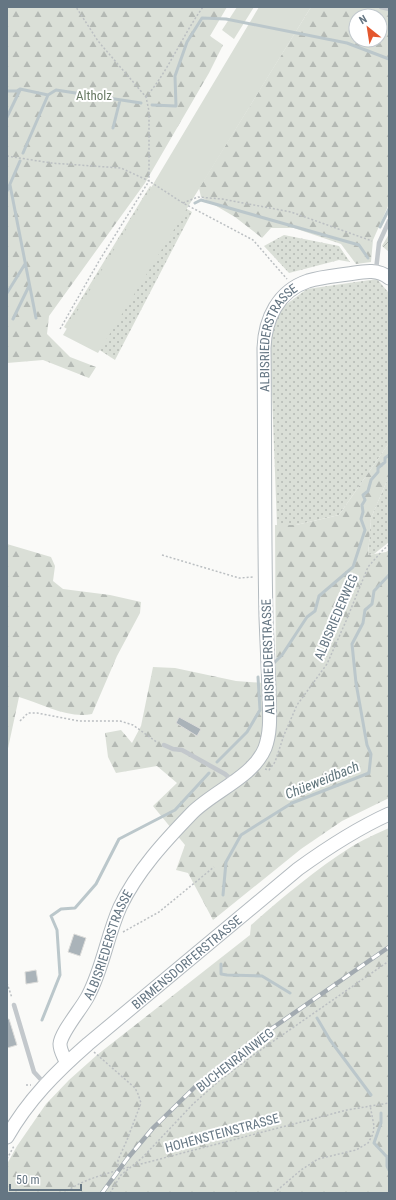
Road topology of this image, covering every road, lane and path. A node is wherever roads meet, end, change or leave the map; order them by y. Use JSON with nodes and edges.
{"nodes":[{"id":1,"x":76,"y":7,"type":"edge"},
{"id":2,"x":203,"y":7,"type":"edge"},
{"id":3,"x":381,"y":7,"type":"edge"},
{"id":4,"x":389,"y":9,"type":"edge"},
{"id":5,"x":146,"y":97,"type":"junction"},
{"id":6,"x":7,"y":156,"type":"edge"},
{"id":7,"x":149,"y":181,"type":"junction"},
{"id":8,"x":184,"y":203,"type":"junction"},
{"id":9,"x":389,"y":221,"type":"edge"},
{"id":10,"x":379,"y":243,"type":"junction"},
{"id":11,"x":376,"y":272,"type":"junction"},
{"id":12,"x":389,"y":278,"type":"edge"},
{"id":13,"x":287,"y":279,"type":"dead end"},
{"id":14,"x":60,"y":329,"type":"dead end"},
{"id":15,"x":389,"y":545,"type":"edge"},
{"id":16,"x":162,"y":555,"type":"dead end"},
{"id":17,"x":266,"y":576,"type":"junction"},
{"id":18,"x":20,"y":721,"type":"dead end"},
{"id":19,"x":164,"y":745,"type":"joint"},
{"id":20,"x":253,"y":766,"type":"junction"},
{"id":21,"x":234,"y":782,"type":"junction"},
{"id":22,"x":389,"y":814,"type":"edge"},
{"id":23,"x":214,"y":867,"type":"dead end"},
{"id":24,"x":112,"y":933,"type":"junction"},
{"id":25,"x":389,"y":961,"type":"edge"},
{"id":26,"x":7,"y":983,"type":"edge"},
{"id":27,"x":14,"y":1005,"type":"joint"},
{"id":28,"x":91,"y":1057,"type":"dead end"},
{"id":29,"x":66,"y":1062,"type":"junction"},
{"id":30,"x":45,"y":1084,"type":"junction"},
{"id":31,"x":389,"y":1103,"type":"edge"},
{"id":32,"x":370,"y":1105,"type":"junction"},
{"id":33,"x":11,"y":1141,"type":"edge"},
{"id":34,"x":7,"y":1159,"type":"edge"},
{"id":35,"x":131,"y":1167,"type":"junction"},
{"id":36,"x":118,"y":1170,"type":"junction"},
{"id":37,"x":64,"y":1193,"type":"edge"},
{"id":38,"x":110,"y":1193,"type":"edge"},
{"id":39,"x":274,"y":1193,"type":"edge"}],
"edges":[{"from":1,"to":5,"type":"path"},
{"from":2,"to":5,"type":"path"},
{"from":3,"to":4,"type":"lane"},
{"from":5,"to":7,"type":"path"},
{"from":6,"to":7,"type":"path"},
{"from":7,"to":8,"type":"path"},
{"from":7,"to":14,"type":"path"},
{"from":8,"to":10,"type":"path"},
{"from":8,"to":13,"type":"path"},
{"from":9,"to":10,"type":"lane"},
{"from":10,"to":11,"type":"lane"},
{"from":11,"to":12,"type":"main road","name":"ALBISRIEDERSTRASSE"},
{"from":11,"to":17,"type":"main road","name":"ALBISRIEDERSTRASSE"},
{"from":15,"to":20,"type":"path","name":"ALBISRIEDERWEG"},
{"from":16,"to":17,"type":"path"},
{"from":17,"to":20,"type":"main road","name":"ALBISRIEDERSTRASSE"},
{"from":18,"to":19,"type":"path"},
{"from":19,"to":21,"type":"lane"},
{"from":20,"to":21,"type":"main road","name":"ALBISRIEDERSTRASSE"},
{"from":21,"to":24,"type":"main road","name":"ALBISRIEDERSTRASSE"},
{"from":22,"to":29,"type":"main road","name":"BIRMENSDORFERSTRASSE"},
{"from":23,"to":24,"type":"path"},
{"from":24,"to":29,"type":"main road","name":"ALBISRIEDERSTRASSE"},
{"from":25,"to":35,"type":"path","name":"BUCHENRAINWEG"},
{"from":26,"to":27,"type":"path"},
{"from":27,"to":30,"type":"lane"},
{"from":28,"to":36,"type":"path"},
{"from":29,"to":30,"type":"main road","name":"BIRMENSDORFERSTRASSE"},
{"from":30,"to":33,"type":"main road","name":"BIRMENSDORFERSTRASSE"},
{"from":31,"to":32,"type":"path","name":"HOHENSTEINSTRASSE"},
{"from":32,"to":35,"type":"path","name":"HOHENSTEINSTRASSE"},
{"from":32,"to":39,"type":"path"},
{"from":33,"to":34,"type":"path"},
{"from":35,"to":36,"type":"path","name":"HOHENSTEINSTRASSE"},
{"from":35,"to":38,"type":"path","name":"BUCHENRAINWEG"},
{"from":36,"to":37,"type":"path","name":"HOHENSTEINSTRASSE"}]}
